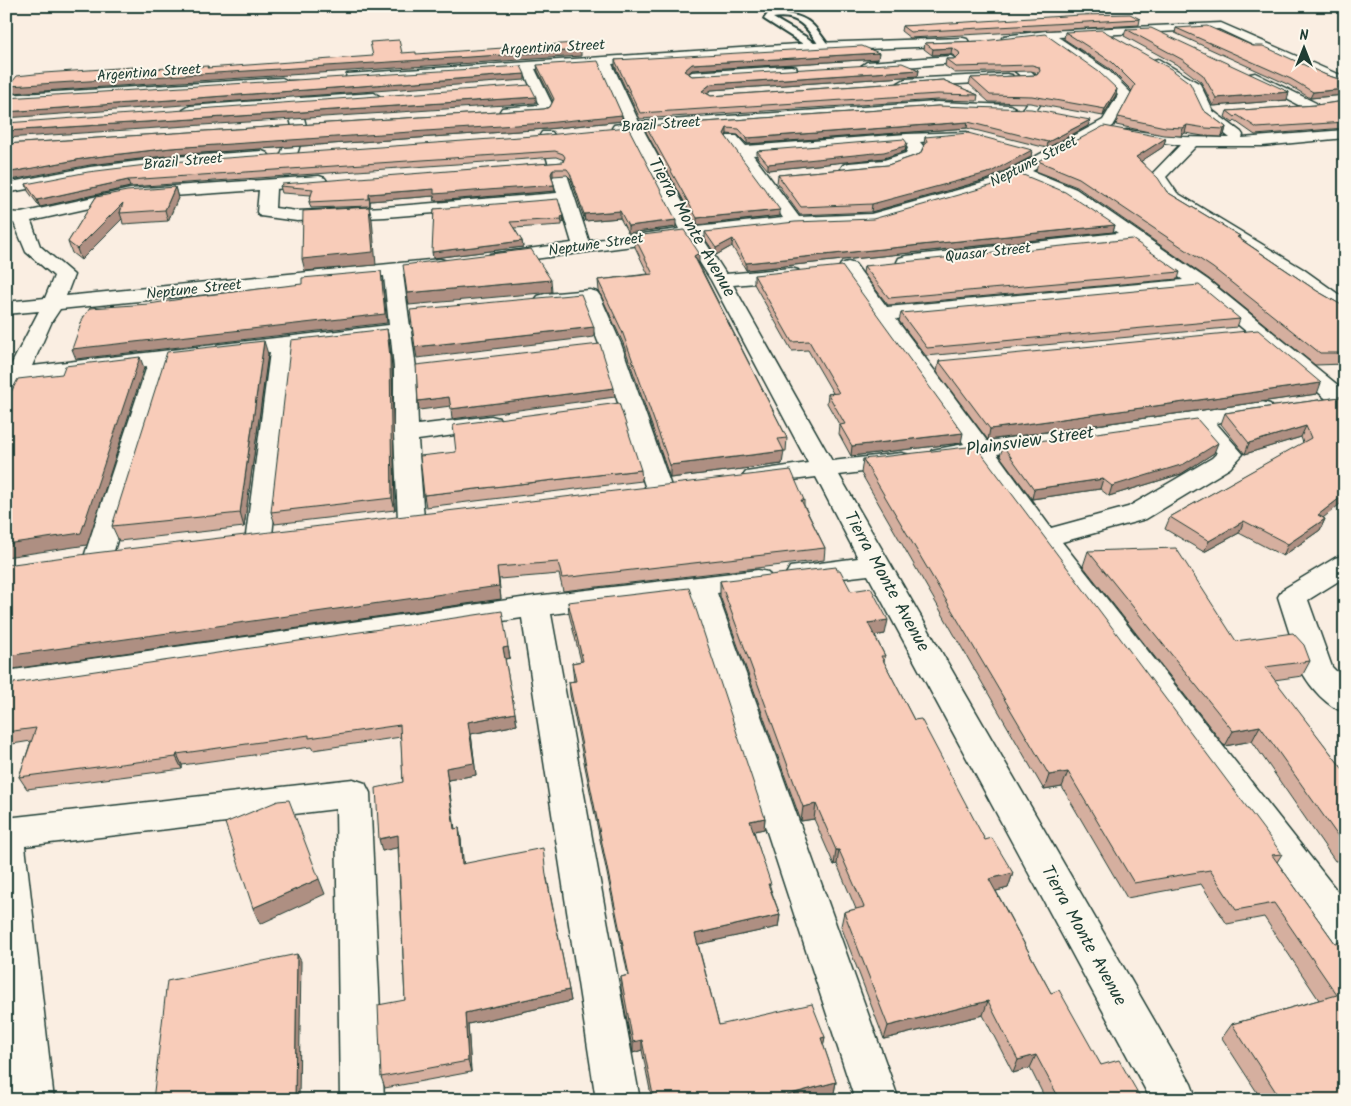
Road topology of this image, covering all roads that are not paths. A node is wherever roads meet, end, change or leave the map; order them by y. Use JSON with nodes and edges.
{"nodes":[{"id":1,"x":772,"y":10,"type":"edge"},
{"id":2,"x":1150,"y":29,"type":"junction"},
{"id":3,"x":1103,"y":31,"type":"junction"},
{"id":4,"x":1046,"y":34,"type":"junction"},
{"id":5,"x":972,"y":41,"type":"edge"},
{"id":6,"x":1176,"y":41,"type":"edge"},
{"id":7,"x":1127,"y":45,"type":"edge"},
{"id":8,"x":819,"y":46,"type":"junction"},
{"id":9,"x":1143,"y":54,"type":"edge"},
{"id":10,"x":677,"y":57,"type":"junction"},
{"id":11,"x":1000,"y":57,"type":"junction"},
{"id":12,"x":981,"y":58,"type":"edge"},
{"id":13,"x":962,"y":59,"type":"edge"},
{"id":14,"x":604,"y":61,"type":"junction"},
{"id":15,"x":527,"y":65,"type":"junction"},
{"id":16,"x":856,"y":66,"type":"edge"},
{"id":17,"x":808,"y":69,"type":"edge"},
{"id":18,"x":1247,"y":74,"type":"edge"},
{"id":19,"x":692,"y":76,"type":"junction"},
{"id":20,"x":1030,"y":77,"type":"junction"},
{"id":21,"x":341,"y":78,"type":"edge"},
{"id":22,"x":1345,"y":80,"type":"edge"},
{"id":23,"x":890,"y":84,"type":"edge"},
{"id":24,"x":536,"y":86,"type":"junction"},
{"id":25,"x":517,"y":87,"type":"edge"},
{"id":26,"x":705,"y":89,"type":"edge"},
{"id":27,"x":390,"y":95,"type":"edge"},
{"id":28,"x":6,"y":98,"type":"edge"},
{"id":29,"x":293,"y":102,"type":"junction"},
{"id":30,"x":714,"y":104,"type":"edge"},
{"id":31,"x":1328,"y":104,"type":"edge"},
{"id":32,"x":1311,"y":106,"type":"junction"},
{"id":33,"x":1282,"y":108,"type":"edge"},
{"id":34,"x":1030,"y":109,"type":"junction"},
{"id":35,"x":174,"y":111,"type":"edge"},
{"id":36,"x":1226,"y":112,"type":"edge"},
{"id":37,"x":488,"y":113,"type":"edge"},
{"id":38,"x":1049,"y":113,"type":"edge"},
{"id":39,"x":1207,"y":113,"type":"junction"},
{"id":40,"x":718,"y":120,"type":"junction"},
{"id":41,"x":1098,"y":124,"type":"junction"},
{"id":42,"x":304,"y":126,"type":"junction"},
{"id":43,"x":634,"y":126,"type":"junction"},
{"id":44,"x":280,"y":127,"type":"edge"},
{"id":45,"x":606,"y":129,"type":"edge"},
{"id":46,"x":1345,"y":134,"type":"edge"},
{"id":47,"x":528,"y":136,"type":"edge"},
{"id":48,"x":976,"y":136,"type":"edge"},
{"id":49,"x":907,"y":138,"type":"junction"},
{"id":50,"x":1191,"y":143,"type":"junction"},
{"id":51,"x":1248,"y":143,"type":"junction"},
{"id":52,"x":1030,"y":150,"type":"edge"},
{"id":53,"x":740,"y":151,"type":"junction"},
{"id":54,"x":309,"y":153,"type":"edge"},
{"id":55,"x":289,"y":154,"type":"junction"},
{"id":56,"x":1049,"y":155,"type":"junction"},
{"id":57,"x":556,"y":164,"type":"junction"},
{"id":58,"x":537,"y":166,"type":"edge"},
{"id":59,"x":829,"y":170,"type":"edge"},
{"id":60,"x":1018,"y":171,"type":"junction"},
{"id":61,"x":782,"y":175,"type":"edge"},
{"id":62,"x":763,"y":177,"type":"junction"},
{"id":63,"x":338,"y":180,"type":"edge"},
{"id":64,"x":268,"y":185,"type":"junction"},
{"id":65,"x":6,"y":188,"type":"edge"},
{"id":66,"x":566,"y":197,"type":"junction"},
{"id":67,"x":14,"y":218,"type":"edge"},
{"id":68,"x":794,"y":222,"type":"junction"},
{"id":69,"x":690,"y":233,"type":"junction"},
{"id":70,"x":1135,"y":238,"type":"junction"},
{"id":71,"x":582,"y":247,"type":"junction"},
{"id":72,"x":478,"y":260,"type":"edge"},
{"id":73,"x":459,"y":262,"type":"edge"},
{"id":74,"x":887,"y":264,"type":"edge"},
{"id":75,"x":849,"y":268,"type":"dead end"},
{"id":76,"x":393,"y":271,"type":"junction"},
{"id":77,"x":805,"y":272,"type":"edge"},
{"id":78,"x":721,"y":280,"type":"junction"},
{"id":79,"x":1201,"y":284,"type":"junction"},
{"id":80,"x":524,"y":302,"type":"edge"},
{"id":81,"x":53,"y":304,"type":"junction"},
{"id":82,"x":6,"y":308,"type":"edge"},
{"id":83,"x":1345,"y":309,"type":"edge"},
{"id":84,"x":882,"y":314,"type":"junction"},
{"id":85,"x":407,"y":319,"type":"junction"},
{"id":86,"x":1258,"y":332,"type":"junction"},
{"id":87,"x":1229,"y":335,"type":"edge"},
{"id":88,"x":282,"y":344,"type":"junction"},
{"id":89,"x":161,"y":356,"type":"junction"},
{"id":90,"x":13,"y":375,"type":"edge"},
{"id":91,"x":6,"y":400,"type":"edge"},
{"id":92,"x":1341,"y":401,"type":"edge"},
{"id":93,"x":1310,"y":402,"type":"edge"},
{"id":94,"x":1282,"y":406,"type":"edge"},
{"id":95,"x":1199,"y":418,"type":"junction"},
{"id":96,"x":513,"y":420,"type":"edge"},
{"id":97,"x":406,"y":434,"type":"junction"},
{"id":98,"x":979,"y":450,"type":"junction"},
{"id":99,"x":825,"y":469,"type":"junction"},
{"id":100,"x":737,"y":480,"type":"edge"},
{"id":101,"x":659,"y":489,"type":"edge"},
{"id":102,"x":411,"y":519,"type":"edge"},
{"id":103,"x":259,"y":535,"type":"edge"},
{"id":104,"x":1045,"y":538,"type":"junction"},
{"id":105,"x":128,"y":551,"type":"edge"},
{"id":106,"x":1345,"y":564,"type":"edge"},
{"id":107,"x":876,"y":565,"type":"junction"},
{"id":108,"x":700,"y":585,"type":"junction"},
{"id":109,"x":536,"y":606,"type":"junction"},
{"id":110,"x":6,"y":683,"type":"edge"},
{"id":111,"x":1345,"y":700,"type":"edge"},
{"id":112,"x":6,"y":834,"type":"edge"},
{"id":113,"x":1345,"y":932,"type":"edge"},
{"id":114,"x":32,"y":1100,"type":"edge"},
{"id":115,"x":362,"y":1100,"type":"edge"},
{"id":116,"x":618,"y":1100,"type":"edge"},
{"id":117,"x":877,"y":1100,"type":"edge"},
{"id":118,"x":1175,"y":1100,"type":"edge"}],
"edges":[{"from":1,"to":8,"type":"lane"},
{"from":1,"to":8,"type":"lane"},
{"from":2,"to":3,"type":"street"},
{"from":2,"to":6,"type":"street"},
{"from":2,"to":22,"type":"street"},
{"from":3,"to":4,"type":"street"},
{"from":3,"to":7,"type":"street"},
{"from":4,"to":11,"type":"street"},
{"from":4,"to":41,"type":"street"},
{"from":5,"to":8,"type":"street","name":"Argentina Street"},
{"from":8,"to":10,"type":"street","name":"Argentina Street"},
{"from":9,"to":39,"type":"street"},
{"from":10,"to":14,"type":"street","name":"Argentina Street"},
{"from":10,"to":19,"type":"street"},
{"from":11,"to":12,"type":"street"},
{"from":11,"to":20,"type":"street"},
{"from":13,"to":16,"type":"street"},
{"from":14,"to":15,"type":"street","name":"Argentina Street"},
{"from":14,"to":43,"type":"street","name":"Tierra Monte Avenue"},
{"from":15,"to":21,"type":"street","name":"Argentina Street"},
{"from":15,"to":24,"type":"street"},
{"from":17,"to":19,"type":"street"},
{"from":18,"to":32,"type":"street"},
{"from":19,"to":26,"type":"street"},
{"from":20,"to":23,"type":"street"},
{"from":20,"to":34,"type":"street"},
{"from":24,"to":25,"type":"street"},
{"from":24,"to":37,"type":"street"},
{"from":27,"to":29,"type":"street"},
{"from":28,"to":29,"type":"street","name":"Argentina Street"},
{"from":29,"to":35,"type":"street"},
{"from":29,"to":42,"type":"street"},
{"from":30,"to":40,"type":"street"},
{"from":31,"to":32,"type":"street"},
{"from":32,"to":33,"type":"street"},
{"from":34,"to":38,"type":"street","name":"Brazil Street"},
{"from":34,"to":40,"type":"street","name":"Brazil Street"},
{"from":36,"to":39,"type":"street"},
{"from":39,"to":51,"type":"street"},
{"from":40,"to":43,"type":"street","name":"Brazil Street"},
{"from":40,"to":53,"type":"street"},
{"from":41,"to":50,"type":"street"},
{"from":41,"to":56,"type":"street","name":"Neptune Street"},
{"from":42,"to":44,"type":"street"},
{"from":42,"to":55,"type":"street"},
{"from":43,"to":45,"type":"street","name":"Brazil Street"},
{"from":43,"to":69,"type":"street","name":"Tierra Monte Avenue"},
{"from":46,"to":51,"type":"street"},
{"from":47,"to":57,"type":"street"},
{"from":48,"to":49,"type":"street"},
{"from":49,"to":53,"type":"street"},
{"from":49,"to":59,"type":"street"},
{"from":50,"to":51,"type":"street"},
{"from":50,"to":83,"type":"street"},
{"from":52,"to":56,"type":"street"},
{"from":53,"to":62,"type":"street"},
{"from":54,"to":55,"type":"street","name":"Brazil Street"},
{"from":55,"to":65,"type":"street","name":"Brazil Street"},
{"from":56,"to":60,"type":"street","name":"Neptune Street"},
{"from":57,"to":58,"type":"street"},
{"from":57,"to":66,"type":"street"},
{"from":60,"to":68,"type":"street","name":"Neptune Street"},
{"from":60,"to":70,"type":"street"},
{"from":61,"to":62,"type":"street"},
{"from":62,"to":68,"type":"street"},
{"from":63,"to":64,"type":"street"},
{"from":64,"to":66,"type":"street"},
{"from":64,"to":67,"type":"street"},
{"from":66,"to":71,"type":"street"},
{"from":67,"to":81,"type":"street"},
{"from":68,"to":69,"type":"street","name":"Neptune Street"},
{"from":69,"to":71,"type":"street","name":"Neptune Street"},
{"from":69,"to":78,"type":"street","name":"Tierra Monte Avenue"},
{"from":70,"to":74,"type":"street","name":"Quasar Street"},
{"from":70,"to":79,"type":"street"},
{"from":71,"to":72,"type":"street","name":"Neptune Street"},
{"from":73,"to":76,"type":"street","name":"Neptune Street"},
{"from":75,"to":84,"type":"street"},
{"from":76,"to":81,"type":"street","name":"Neptune Street"},
{"from":76,"to":85,"type":"street"},
{"from":77,"to":78,"type":"street"},
{"from":78,"to":99,"type":"street","name":"Tierra Monte Avenue"},
{"from":79,"to":84,"type":"street"},
{"from":79,"to":86,"type":"street"},
{"from":80,"to":101,"type":"street"},
{"from":81,"to":82,"type":"street","name":"Neptune Street"},
{"from":81,"to":90,"type":"street"},
{"from":84,"to":98,"type":"street"},
{"from":85,"to":88,"type":"street"},
{"from":85,"to":97,"type":"street"},
{"from":86,"to":87,"type":"street"},
{"from":86,"to":92,"type":"street"},
{"from":88,"to":89,"type":"street"},
{"from":88,"to":103,"type":"street"},
{"from":89,"to":90,"type":"street"},
{"from":89,"to":105,"type":"street"},
{"from":90,"to":91,"type":"street"},
{"from":92,"to":93,"type":"street"},
{"from":94,"to":95,"type":"street","name":"Plainsview Street"},
{"from":95,"to":98,"type":"street","name":"Plainsview Street"},
{"from":95,"to":104,"type":"street"},
{"from":96,"to":97,"type":"street"},
{"from":97,"to":102,"type":"street"},
{"from":98,"to":99,"type":"street","name":"Plainsview Street"},
{"from":98,"to":104,"type":"street"},
{"from":99,"to":100,"type":"street","name":"Plainsview Street"},
{"from":99,"to":107,"type":"street","name":"Tierra Monte Avenue"},
{"from":104,"to":113,"type":"street"},
{"from":106,"to":111,"type":"street"},
{"from":107,"to":108,"type":"street"},
{"from":107,"to":118,"type":"street","name":"Tierra Monte Avenue"},
{"from":108,"to":109,"type":"street"},
{"from":108,"to":117,"type":"street"},
{"from":109,"to":110,"type":"street"},
{"from":109,"to":116,"type":"street"},
{"from":112,"to":114,"type":"street"},
{"from":112,"to":115,"type":"street"}]}
